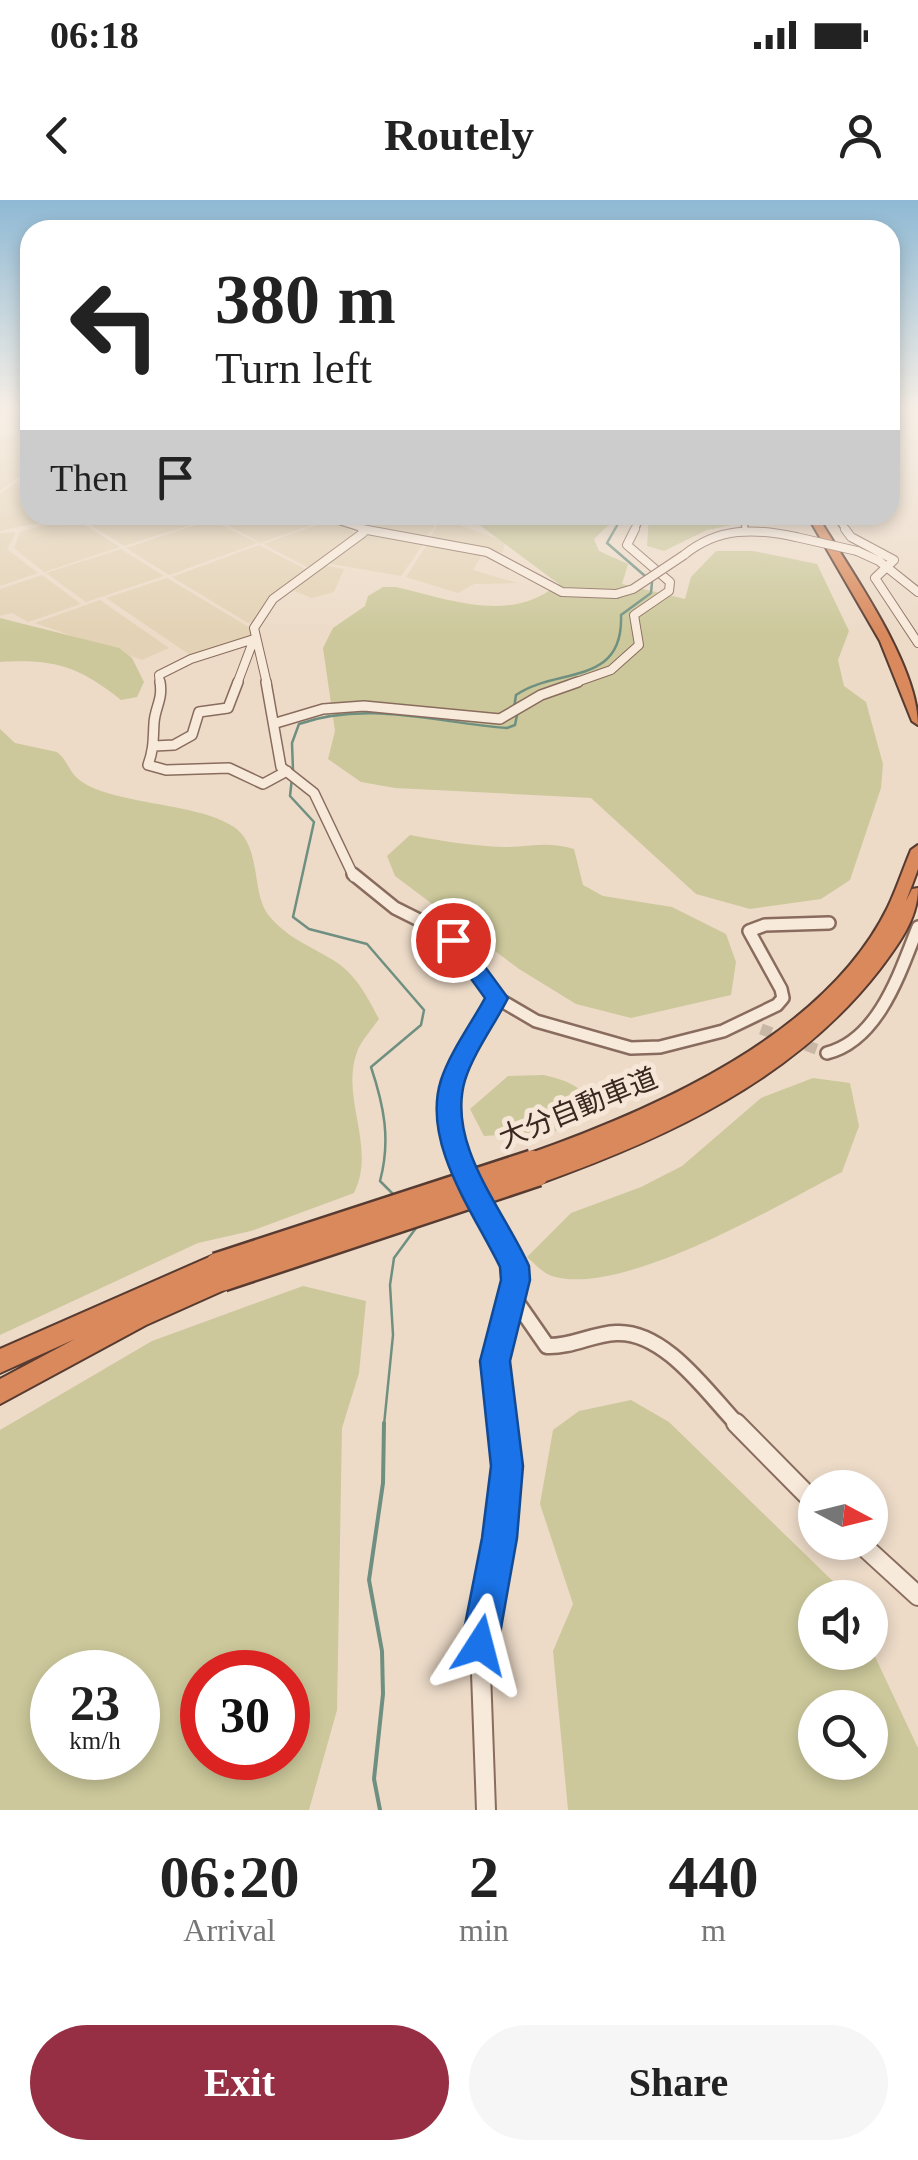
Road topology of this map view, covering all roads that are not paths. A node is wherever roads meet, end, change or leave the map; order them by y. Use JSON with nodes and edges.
{"nodes":[{"id":1,"x":344,"y":525,"type":"edge"},
{"id":2,"x":637,"y":525,"type":"edge"},
{"id":3,"x":745,"y":525,"type":"edge"},
{"id":4,"x":822,"y":525,"type":"edge"},
{"id":5,"x":822,"y":525,"type":"edge"},
{"id":6,"x":842,"y":525,"type":"edge"},
{"id":7,"x":745,"y":530,"type":"junction"},
{"id":8,"x":363,"y":533,"type":"junction"},
{"id":9,"x":890,"y":569,"type":"junction"},
{"id":10,"x":918,"y":592,"type":"edge"},
{"id":11,"x":254,"y":639,"type":"junction"},
{"id":12,"x":918,"y":644,"type":"edge"},
{"id":13,"x":918,"y":689,"type":"edge"},
{"id":14,"x":918,"y":720,"type":"edge"},
{"id":15,"x":276,"y":722,"type":"junction"},
{"id":16,"x":154,"y":746,"type":"junction"},
{"id":17,"x":287,"y":771,"type":"junction"},
{"id":18,"x":918,"y":850,"type":"edge"},
{"id":19,"x":918,"y":894,"type":"edge"},
{"id":20,"x":829,"y":924,"type":"dead end"},
{"id":21,"x":918,"y":929,"type":"edge"},
{"id":22,"x":497,"y":998,"type":"junction"},
{"id":23,"x":740,"y":1022,"type":"junction"},
{"id":24,"x":761,"y":1029,"type":"tunnel mouth"},
{"id":25,"x":827,"y":1053,"type":"dead end"},
{"id":26,"x":535,"y":1168,"type":"junction"},
{"id":27,"x":220,"y":1272,"type":"junction"},
{"id":28,"x":513,"y":1297,"type":"junction"},
{"id":29,"x":0,"y":1361,"type":"edge"},
{"id":30,"x":0,"y":1392,"type":"edge"},
{"id":31,"x":798,"y":1485,"type":"edge"},
{"id":32,"x":879,"y":1560,"type":"edge"},
{"id":33,"x":918,"y":1596,"type":"edge"},
{"id":34,"x":486,"y":1810,"type":"edge"}],
"edges":[{"from":1,"to":8,"type":"street"},
{"from":2,"to":15,"type":"street"},
{"from":3,"to":7,"type":"street"},
{"from":4,"to":13,"type":"highway"},
{"from":5,"to":14,"type":"highway"},
{"from":6,"to":9,"type":"street"},
{"from":7,"to":8,"type":"street","bridge":true},
{"from":7,"to":9,"type":"street","bridge":true},
{"from":8,"to":11,"type":"street"},
{"from":9,"to":10,"type":"street"},
{"from":9,"to":12,"type":"street"},
{"from":11,"to":15,"type":"street"},
{"from":11,"to":16,"type":"street"},
{"from":11,"to":16,"type":"street"},
{"from":15,"to":17,"type":"street"},
{"from":16,"to":17,"type":"street"},
{"from":17,"to":22,"type":"street"},
{"from":18,"to":26,"type":"highway","name":"大分自動車道"},
{"from":19,"to":26,"type":"highway","name":"大分自動車道"},
{"from":20,"to":23,"type":"street"},
{"from":21,"to":25,"type":"street"},
{"from":22,"to":23,"type":"street"},
{"from":22,"to":28,"type":"street"},
{"from":23,"to":24,"type":"street"},
{"from":26,"to":27,"type":"highway","name":"大分自動車道","bridge":true},
{"from":27,"to":29,"type":"highway","name":"大分自動車道"},
{"from":27,"to":30,"type":"highway","name":"大分自動車道"},
{"from":28,"to":31,"type":"street"},
{"from":28,"to":34,"type":"street"},
{"from":32,"to":33,"type":"street"}]}
